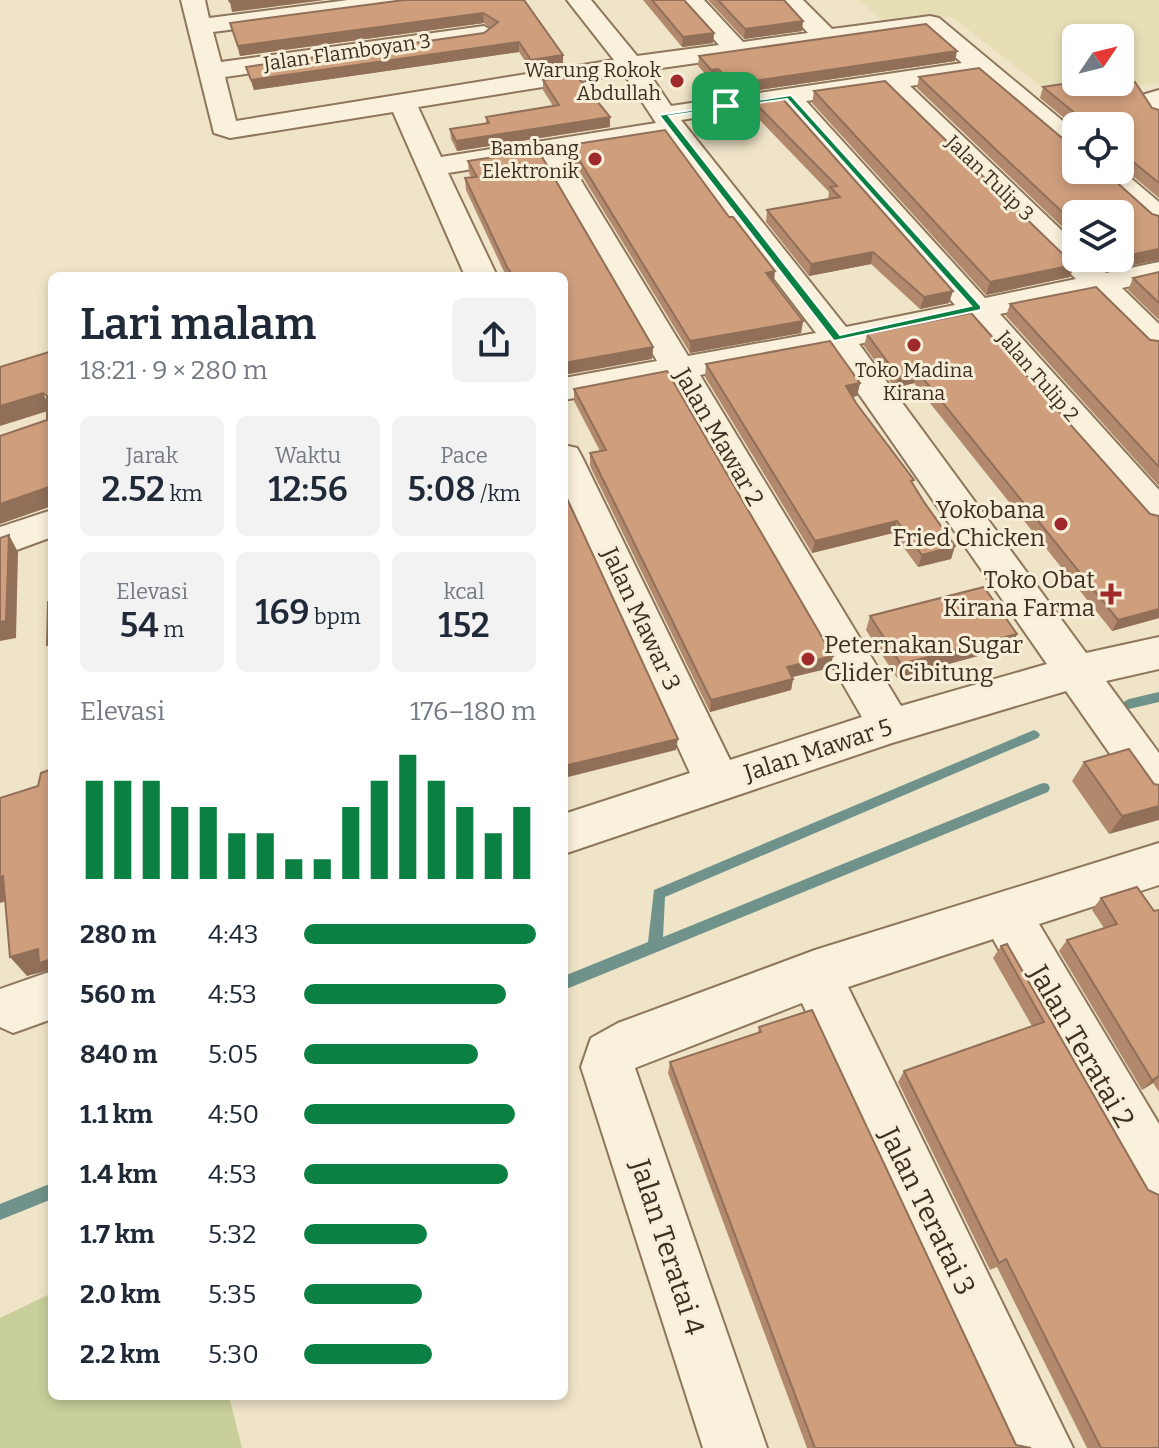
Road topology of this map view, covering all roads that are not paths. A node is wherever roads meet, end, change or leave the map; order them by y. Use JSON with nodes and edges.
{"nodes":[{"id":1,"x":193,"y":0,"type":"edge"},
{"id":2,"x":404,"y":0,"type":"edge"},
{"id":3,"x":579,"y":0,"type":"edge"},
{"id":4,"x":691,"y":0,"type":"edge"},
{"id":5,"x":790,"y":0,"type":"edge"},
{"id":6,"x":470,"y":11,"type":"edge"},
{"id":7,"x":200,"y":26,"type":"junction"},
{"id":8,"x":484,"y":33,"type":"junction"},
{"id":9,"x":827,"y":38,"type":"junction"},
{"id":10,"x":737,"y":50,"type":"junction"},
{"id":11,"x":631,"y":65,"type":"junction"},
{"id":12,"x":983,"y":67,"type":"junction"},
{"id":13,"x":210,"y":71,"type":"junction"},
{"id":14,"x":890,"y":81,"type":"junction"},
{"id":15,"x":511,"y":84,"type":"junction"},
{"id":16,"x":788,"y":97,"type":"junction"},
{"id":17,"x":403,"y":104,"type":"junction"},
{"id":18,"x":668,"y":121,"type":"junction"},
{"id":19,"x":1062,"y":134,"type":"edge"},
{"id":20,"x":548,"y":148,"type":"junction"},
{"id":21,"x":432,"y":167,"type":"junction"},
{"id":22,"x":1120,"y":184,"type":"edge"},
{"id":23,"x":1159,"y":217,"type":"edge"},
{"id":24,"x":1159,"y":271,"type":"edge"},
{"id":25,"x":479,"y":272,"type":"edge"},
{"id":26,"x":1098,"y":283,"type":"junction"},
{"id":27,"x":978,"y":308,"type":"junction"},
{"id":28,"x":838,"y":339,"type":"junction"},
{"id":29,"x":1159,"y":342,"type":"edge"},
{"id":30,"x":679,"y":369,"type":"junction"},
{"id":31,"x":568,"y":388,"type":"edge"},
{"id":32,"x":568,"y":465,"type":"edge"},
{"id":33,"x":1159,"y":514,"type":"edge"},
{"id":34,"x":48,"y":524,"type":"edge"},
{"id":35,"x":0,"y":542,"type":"edge"},
{"id":36,"x":1159,"y":653,"type":"edge"},
{"id":37,"x":1073,"y":672,"type":"junction"},
{"id":38,"x":890,"y":726,"type":"junction"},
{"id":39,"x":717,"y":781,"type":"junction"},
{"id":40,"x":1158,"y":787,"type":"edge"},
{"id":41,"x":568,"y":833,"type":"edge"},
{"id":42,"x":1159,"y":864,"type":"edge"},
{"id":43,"x":1006,"y":915,"type":"junction"},
{"id":44,"x":815,"y":974,"type":"junction"},
{"id":45,"x":1159,"y":1177,"type":"edge"},
{"id":46,"x":735,"y":1448,"type":"edge"},
{"id":47,"x":1041,"y":1448,"type":"edge"}],
"edges":[{"from":1,"to":7,"type":"street"},
{"from":2,"to":7,"type":"street"},
{"from":3,"to":11,"type":"street"},
{"from":4,"to":10,"type":"street"},
{"from":5,"to":9,"type":"street"},
{"from":6,"to":8,"type":"street"},
{"from":7,"to":13,"type":"street"},
{"from":8,"to":13,"type":"street","name":"Jalan Flamboyan 3"},
{"from":8,"to":15,"type":"street"},
{"from":9,"to":10,"type":"street"},
{"from":9,"to":12,"type":"street"},
{"from":10,"to":11,"type":"street"},
{"from":11,"to":15,"type":"street"},
{"from":11,"to":18,"type":"street"},
{"from":12,"to":14,"type":"street"},
{"from":12,"to":19,"type":"street"},
{"from":13,"to":17,"type":"street"},
{"from":14,"to":16,"type":"street"},
{"from":14,"to":26,"type":"street","name":"Jalan Tulip 3"},
{"from":15,"to":17,"type":"street"},
{"from":16,"to":18,"type":"street"},
{"from":16,"to":27,"type":"street","name":"Jalan Tulip 2"},
{"from":17,"to":21,"type":"street"},
{"from":18,"to":20,"type":"street"},
{"from":18,"to":28,"type":"street"},
{"from":20,"to":21,"type":"street"},
{"from":20,"to":30,"type":"street","name":"Jalan Mawar 2"},
{"from":21,"to":25,"type":"street"},
{"from":22,"to":23,"type":"street"},
{"from":24,"to":26,"type":"street"},
{"from":26,"to":27,"type":"street"},
{"from":26,"to":29,"type":"street","name":"Jalan Tulip 3"},
{"from":27,"to":28,"type":"street"},
{"from":27,"to":33,"type":"street","name":"Jalan Tulip 2"},
{"from":28,"to":30,"type":"street"},
{"from":28,"to":37,"type":"street"},
{"from":30,"to":31,"type":"street"},
{"from":30,"to":38,"type":"street","name":"Jalan Mawar 2"},
{"from":32,"to":39,"type":"street","name":"Jalan Mawar 3"},
{"from":34,"to":35,"type":"street"},
{"from":36,"to":37,"type":"street","name":"Jalan Mawar 5"},
{"from":37,"to":38,"type":"street","name":"Jalan Mawar 5"},
{"from":37,"to":40,"type":"street"},
{"from":38,"to":39,"type":"street","name":"Jalan Mawar 5"},
{"from":39,"to":41,"type":"street","name":"Jalan Mawar 5"},
{"from":42,"to":43,"type":"street"},
{"from":43,"to":44,"type":"street"},
{"from":43,"to":45,"type":"street","name":"Jalan Teratai 2"},
{"from":44,"to":46,"type":"street","name":"Jalan Teratai 4"},
{"from":44,"to":47,"type":"street","name":"Jalan Teratai 3"}]}
